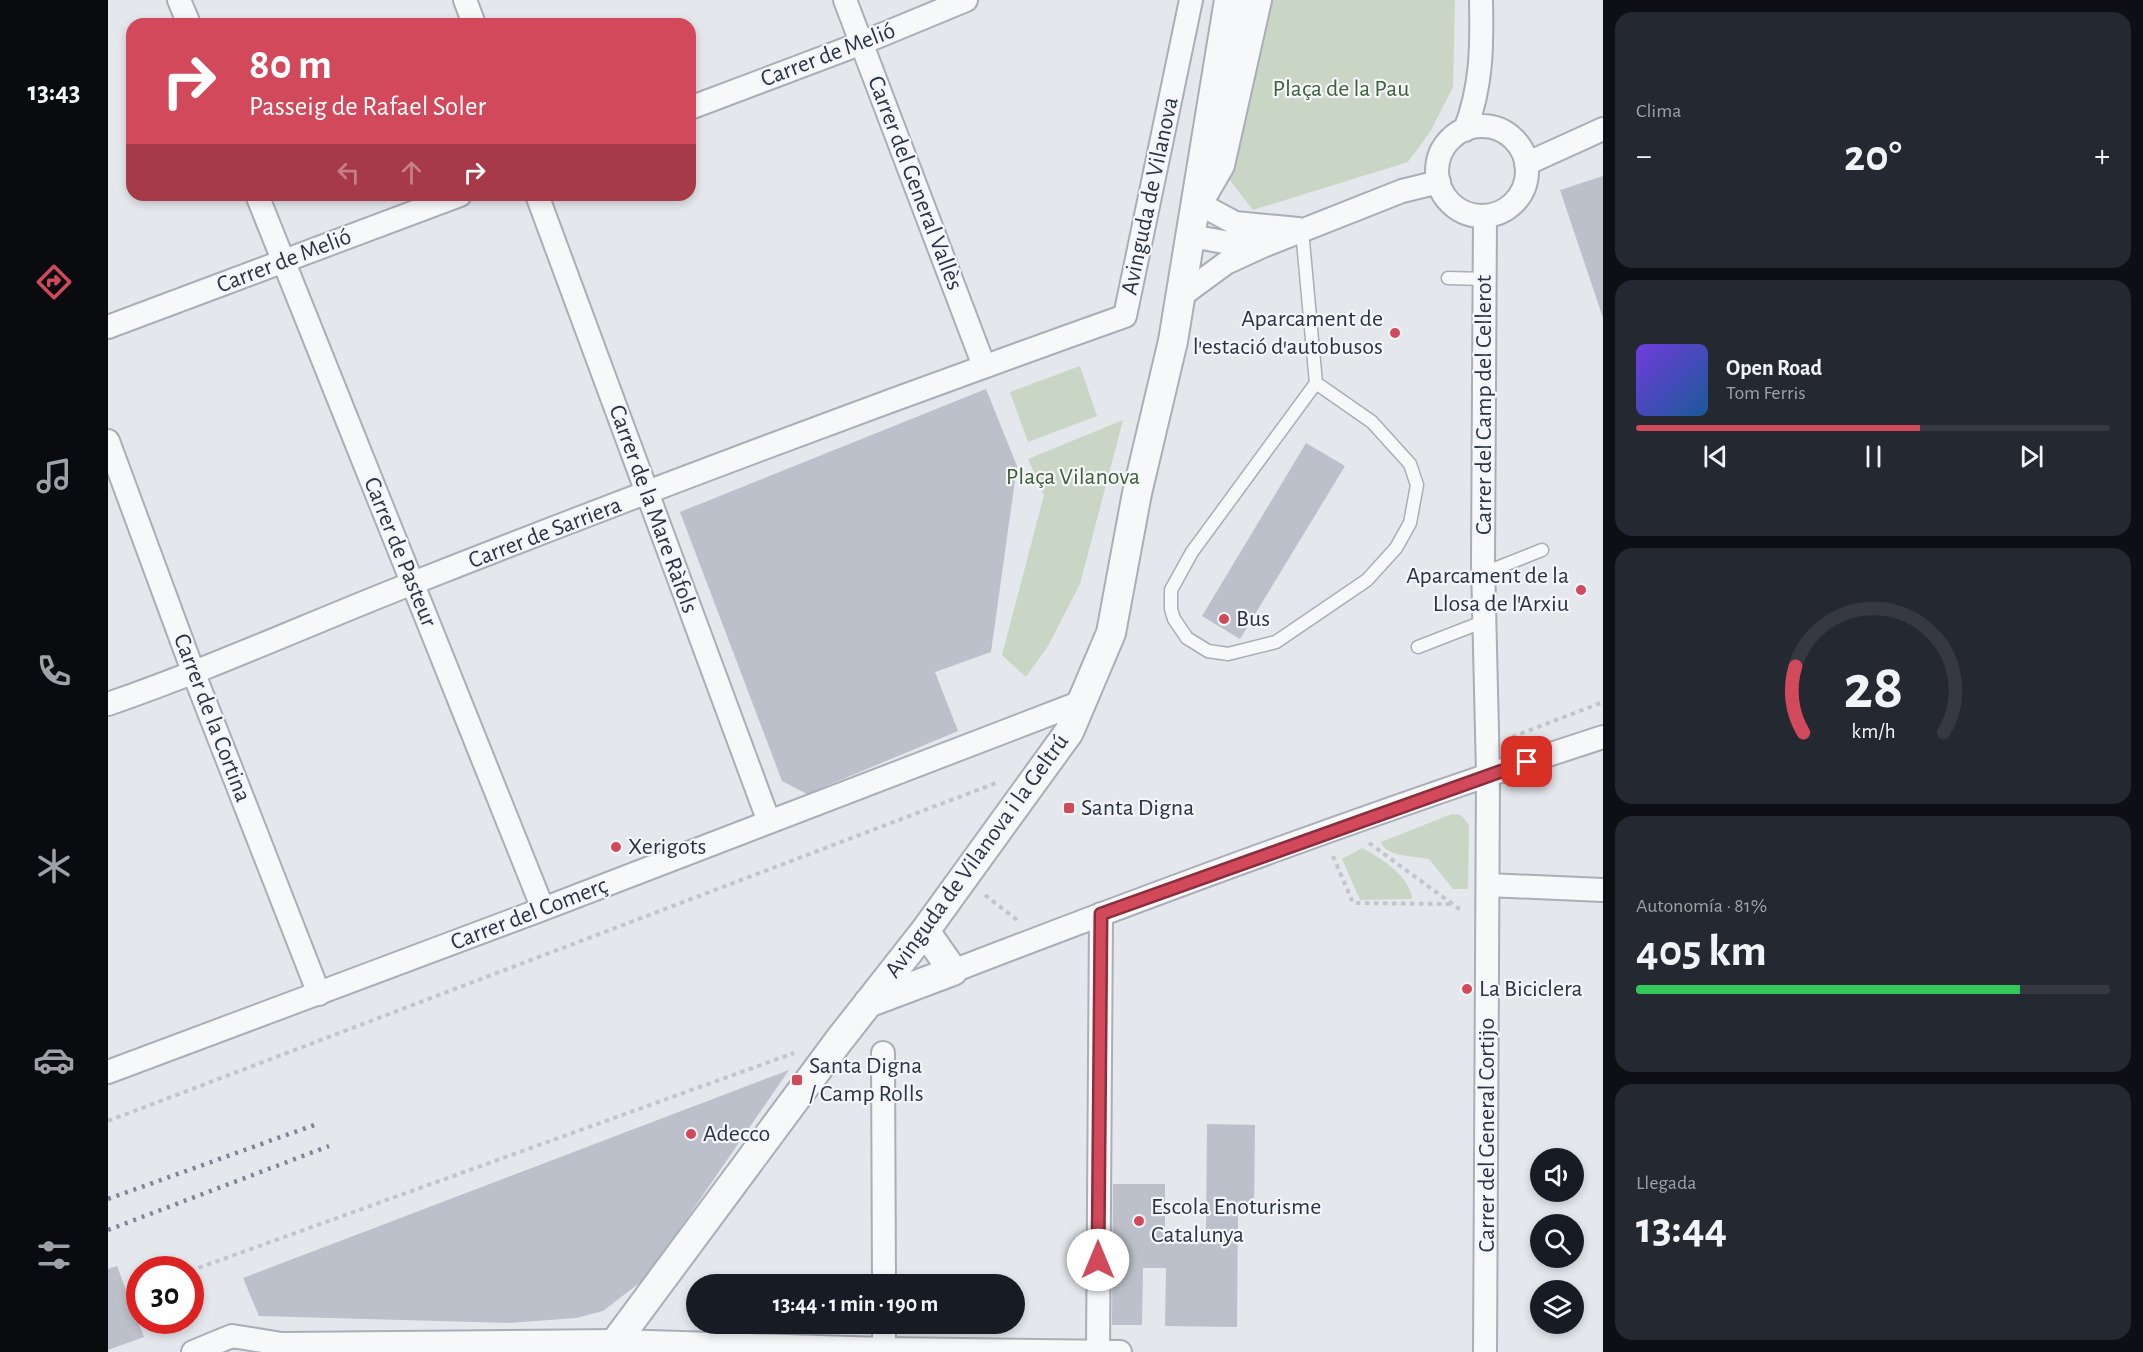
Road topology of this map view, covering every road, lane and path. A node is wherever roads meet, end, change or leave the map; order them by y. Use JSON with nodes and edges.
{"nodes":[{"id":1,"x":179,"y":0,"type":"edge"},
{"id":2,"x":465,"y":0,"type":"edge"},
{"id":3,"x":845,"y":0,"type":"edge"},
{"id":4,"x":966,"y":0,"type":"edge"},
{"id":5,"x":1191,"y":0,"type":"edge"},
{"id":6,"x":1229,"y":0,"type":"edge"},
{"id":7,"x":1243,"y":0,"type":"edge"},
{"id":8,"x":1257,"y":0,"type":"edge"},
{"id":9,"x":1481,"y":0,"type":"edge"},
{"id":10,"x":186,"y":18,"type":"edge"},
{"id":11,"x":472,"y":18,"type":"edge"},
{"id":12,"x":862,"y":43,"type":"junction"},
{"id":13,"x":696,"y":106,"type":"edge"},
{"id":14,"x":1603,"y":129,"type":"edge"},
{"id":15,"x":1465,"y":130,"type":"junction"},
{"id":16,"x":1526,"y":164,"type":"junction"},
{"id":17,"x":1439,"y":182,"type":"junction"},
{"id":18,"x":1203,"y":194,"type":"junction"},
{"id":19,"x":259,"y":201,"type":"edge"},
{"id":20,"x":444,"y":201,"type":"edge"},
{"id":21,"x":539,"y":201,"type":"edge"},
{"id":22,"x":1485,"y":216,"type":"junction"},
{"id":23,"x":1302,"y":230,"type":"junction"},
{"id":24,"x":1191,"y":236,"type":"junction"},
{"id":25,"x":1263,"y":246,"type":"junction"},
{"id":26,"x":284,"y":261,"type":"junction"},
{"id":27,"x":1448,"y":278,"type":"dead end"},
{"id":28,"x":1485,"y":279,"type":"junction"},
{"id":29,"x":1181,"y":296,"type":"junction"},
{"id":30,"x":108,"y":327,"type":"edge"},
{"id":31,"x":984,"y":366,"type":"junction"},
{"id":32,"x":1316,"y":382,"type":"junction"},
{"id":33,"x":108,"y":441,"type":"edge"},
{"id":34,"x":648,"y":494,"type":"junction"},
{"id":35,"x":1542,"y":550,"type":"dead end"},
{"id":36,"x":1484,"y":573,"type":"junction"},
{"id":37,"x":412,"y":584,"type":"junction"},
{"id":38,"x":1485,"y":621,"type":"junction"},
{"id":39,"x":1418,"y":647,"type":"dead end"},
{"id":40,"x":194,"y":674,"type":"junction"},
{"id":41,"x":1084,"y":701,"type":"junction"},
{"id":42,"x":108,"y":704,"type":"edge"},
{"id":43,"x":1603,"y":737,"type":"edge"},
{"id":44,"x":1488,"y":774,"type":"junction"},
{"id":45,"x":1004,"y":780,"type":"dead end"},
{"id":46,"x":769,"y":822,"type":"junction"},
{"id":47,"x":1364,"y":839,"type":"dead end"},
{"id":48,"x":1332,"y":853,"type":"dead end"},
{"id":49,"x":1488,"y":885,"type":"junction"},
{"id":50,"x":1603,"y":890,"type":"edge"},
{"id":51,"x":1451,"y":903,"type":"junction"},
{"id":52,"x":543,"y":909,"type":"junction"},
{"id":53,"x":1101,"y":914,"type":"junction"},
{"id":54,"x":1488,"y":918,"type":"junction"},
{"id":55,"x":926,"y":931,"type":"junction"},
{"id":56,"x":953,"y":971,"type":"junction"},
{"id":57,"x":319,"y":994,"type":"junction"},
{"id":58,"x":864,"y":1009,"type":"junction"},
{"id":59,"x":840,"y":1039,"type":"junction"},
{"id":60,"x":883,"y":1053,"type":"dead end"},
{"id":61,"x":108,"y":1072,"type":"edge"},
{"id":62,"x":108,"y":1121,"type":"edge"},
{"id":63,"x":204,"y":1266,"type":"edge"},
{"id":64,"x":884,"y":1274,"type":"edge"},
{"id":65,"x":884,"y":1334,"type":"edge"},
{"id":66,"x":612,"y":1346,"type":"edge"},
{"id":67,"x":278,"y":1348,"type":"edge"},
{"id":68,"x":884,"y":1351,"type":"edge"},
{"id":69,"x":193,"y":1352,"type":"edge"},
{"id":70,"x":1098,"y":1352,"type":"edge"},
{"id":71,"x":1120,"y":1352,"type":"edge"},
{"id":72,"x":1485,"y":1352,"type":"edge"}],
"edges":[{"from":1,"to":10,"type":"street"},
{"from":2,"to":11,"type":"street"},
{"from":3,"to":12,"type":"street","name":"Carrer del General Vallès"},
{"from":4,"to":12,"type":"street","name":"Carrer de Melió"},
{"from":5,"to":31,"type":"street","name":"Avinguda de Vilanova"},
{"from":6,"to":18,"type":"street","name":"Avinguda de Vilanova i la Geltrú"},
{"from":7,"to":18,"type":"street","name":"Avinguda de Vilanova i la Geltrú"},
{"from":8,"to":18,"type":"street","name":"Avinguda de Vilanova i la Geltrú"},
{"from":9,"to":15,"type":"street"},
{"from":12,"to":13,"type":"street","name":"Carrer de Melió"},
{"from":12,"to":31,"type":"street","name":"Carrer del General Vallès"},
{"from":14,"to":16,"type":"street"},
{"from":15,"to":16,"type":"street"},
{"from":15,"to":17,"type":"street"},
{"from":16,"to":22,"type":"street"},
{"from":17,"to":22,"type":"street"},
{"from":17,"to":23,"type":"street"},
{"from":18,"to":23,"type":"street"},
{"from":18,"to":24,"type":"street","name":"Avinguda de Vilanova i la Geltrú"},
{"from":19,"to":26,"type":"street","name":"Carrer de Pasteur"},
{"from":20,"to":26,"type":"street","name":"Carrer de Melió"},
{"from":21,"to":34,"type":"street","name":"Carrer de la Mare Ràfols"},
{"from":22,"to":28,"type":"street","name":"Carrer del Camp del Cellerot"},
{"from":23,"to":25,"type":"street"},
{"from":23,"to":32,"type":"lane"},
{"from":24,"to":25,"type":"street"},
{"from":24,"to":29,"type":"street","name":"Avinguda de Vilanova i la Geltrú"},
{"from":25,"to":29,"type":"street"},
{"from":26,"to":30,"type":"street","name":"Carrer de Melió"},
{"from":26,"to":37,"type":"street","name":"Carrer de Pasteur"},
{"from":27,"to":28,"type":"lane"},
{"from":28,"to":36,"type":"street","name":"Carrer del Camp del Cellerot"},
{"from":29,"to":41,"type":"street","name":"Avinguda de Vilanova i la Geltrú"},
{"from":31,"to":34,"type":"street","name":"Carrer de Sarriera"},
{"from":32,"to":32,"type":"lane"},
{"from":33,"to":40,"type":"street","name":"Carrer de la Cortina"},
{"from":34,"to":37,"type":"street","name":"Carrer de Sarriera"},
{"from":34,"to":46,"type":"street","name":"Carrer de la Mare Ràfols"},
{"from":35,"to":36,"type":"lane"},
{"from":36,"to":38,"type":"street","name":"Carrer del Camp del Cellerot"},
{"from":37,"to":40,"type":"street","name":"Carrer de Sarriera"},
{"from":37,"to":52,"type":"street","name":"Carrer de Pasteur"},
{"from":38,"to":39,"type":"lane"},
{"from":38,"to":44,"type":"street","name":"Carrer del Camp del Cellerot"},
{"from":40,"to":42,"type":"street","name":"Carrer de Sarriera"},
{"from":40,"to":57,"type":"street","name":"Carrer de la Cortina"},
{"from":41,"to":46,"type":"street","name":"Carrer del Comerç"},
{"from":41,"to":55,"type":"street","name":"Avinguda de Vilanova i la Geltrú"},
{"from":43,"to":44,"type":"street"},
{"from":44,"to":49,"type":"street","name":"Carrer del General Cortijo"},
{"from":44,"to":53,"type":"street"},
{"from":45,"to":62,"type":"path","name":"Carrer del Comerç"},
{"from":46,"to":52,"type":"street","name":"Carrer del Comerç"},
{"from":47,"to":51,"type":"path"},
{"from":48,"to":51,"type":"path"},
{"from":49,"to":50,"type":"street"},
{"from":49,"to":54,"type":"street","name":"Carrer del General Cortijo"},
{"from":51,"to":54,"type":"path"},
{"from":52,"to":57,"type":"street","name":"Carrer del Comerç"},
{"from":53,"to":56,"type":"street"},
{"from":53,"to":70,"type":"street"},
{"from":54,"to":72,"type":"street","name":"Carrer del General Cortijo"},
{"from":55,"to":56,"type":"street"},
{"from":55,"to":58,"type":"street","name":"Avinguda de Vilanova i la Geltrú"},
{"from":56,"to":58,"type":"street"},
{"from":57,"to":61,"type":"street","name":"Carrer del Comerç"},
{"from":58,"to":59,"type":"street","name":"Avinguda de Vilanova i la Geltrú"},
{"from":59,"to":63,"type":"path"},
{"from":59,"to":66,"type":"street","name":"Avinguda de Vilanova i la Geltrú"},
{"from":60,"to":64,"type":"street"},
{"from":65,"to":68,"type":"street"},
{"from":66,"to":67,"type":"street"},
{"from":66,"to":68,"type":"street"},
{"from":67,"to":69,"type":"street"},
{"from":68,"to":70,"type":"street"},
{"from":70,"to":71,"type":"street"}]}
